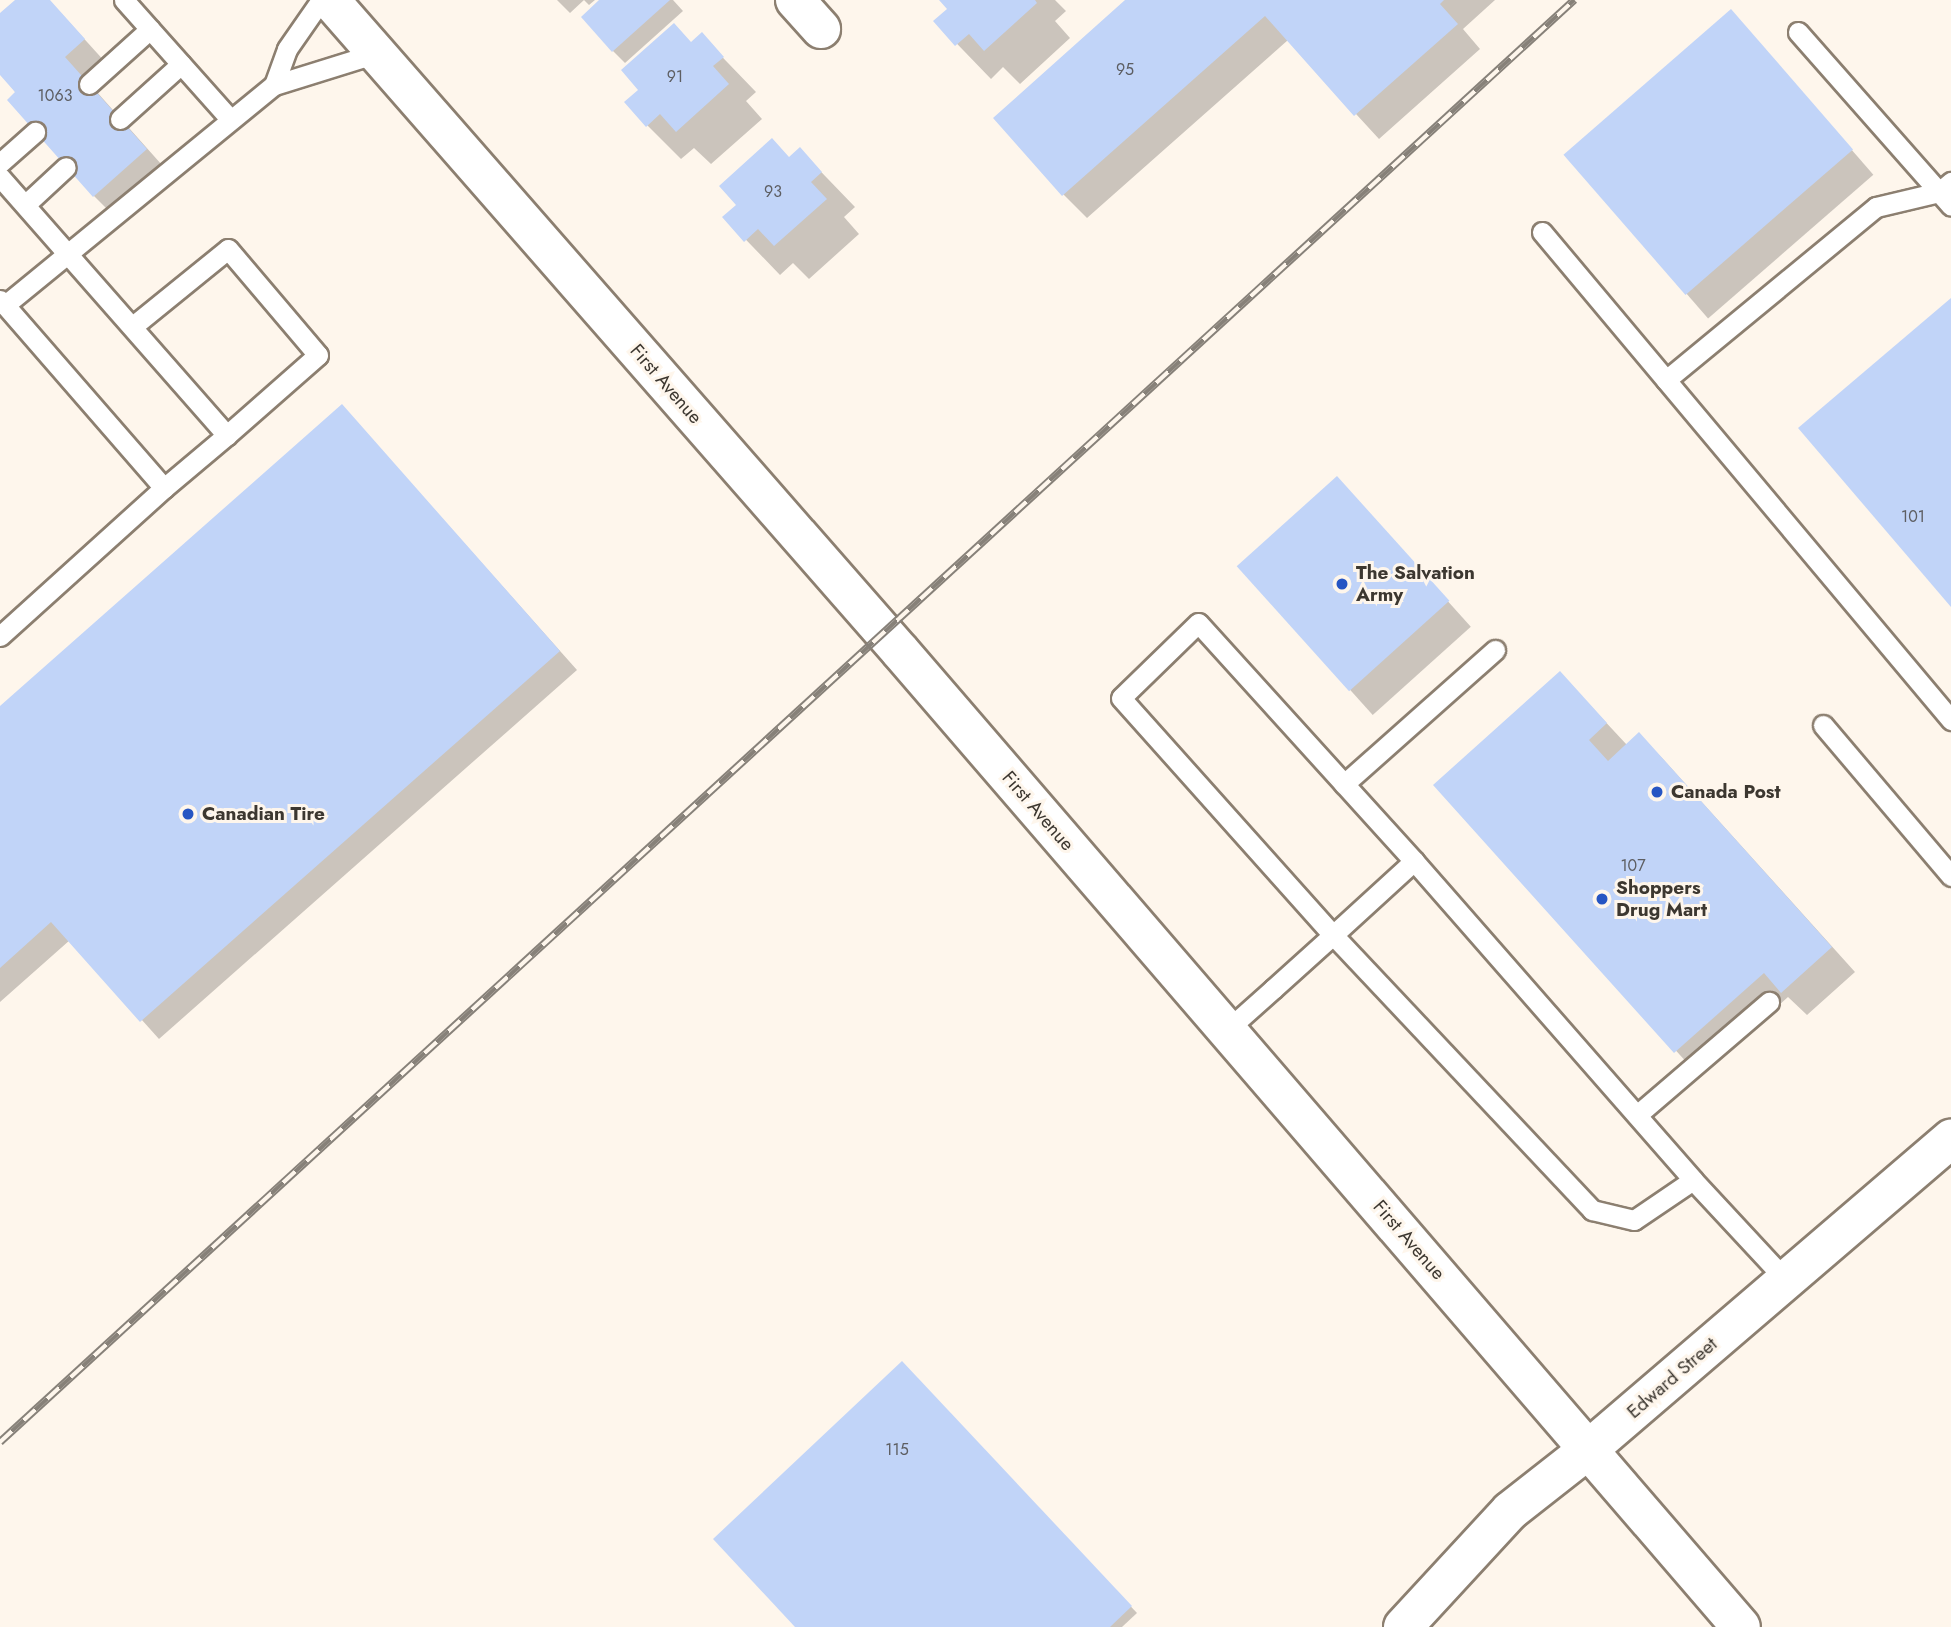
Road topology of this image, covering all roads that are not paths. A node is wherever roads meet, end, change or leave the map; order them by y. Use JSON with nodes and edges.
{"nodes":[{"id":1,"x":124,"y":0,"type":"edge"},
{"id":2,"x":321,"y":0,"type":"edge"},
{"id":3,"x":330,"y":0,"type":"edge"},
{"id":4,"x":795,"y":0,"type":"edge"},
{"id":5,"x":150,"y":29,"type":"junction"},
{"id":6,"x":821,"y":29,"type":"dead end"},
{"id":7,"x":1798,"y":32,"type":"dead end"},
{"id":8,"x":377,"y":53,"type":"junction"},
{"id":9,"x":181,"y":64,"type":"junction"},
{"id":10,"x":89,"y":84,"type":"dead end"},
{"id":11,"x":274,"y":85,"type":"junction"},
{"id":12,"x":229,"y":118,"type":"junction"},
{"id":13,"x":120,"y":119,"type":"dead end"},
{"id":14,"x":35,"y":132,"type":"dead end"},
{"id":15,"x":0,"y":163,"type":"edge"},
{"id":16,"x":66,"y":167,"type":"dead end"},
{"id":17,"x":0,"y":177,"type":"edge"},
{"id":18,"x":1947,"y":193,"type":"edge"},
{"id":19,"x":26,"y":204,"type":"junction"},
{"id":20,"x":1542,"y":232,"type":"dead end"},
{"id":21,"x":70,"y":252,"type":"junction"},
{"id":22,"x":3,"y":302,"type":"edge"},
{"id":23,"x":134,"y":326,"type":"junction"},
{"id":24,"x":1666,"y":380,"type":"junction"},
{"id":25,"x":228,"y":435,"type":"junction"},
{"id":26,"x":163,"y":488,"type":"junction"},
{"id":27,"x":0,"y":636,"type":"edge"},
{"id":28,"x":1495,"y":650,"type":"dead end"},
{"id":29,"x":1951,"y":720,"type":"edge"},
{"id":30,"x":1823,"y":725,"type":"dead end"},
{"id":31,"x":1344,"y":784,"type":"junction"},
{"id":32,"x":1414,"y":861,"type":"junction"},
{"id":33,"x":1951,"y":876,"type":"edge"},
{"id":34,"x":1333,"y":934,"type":"junction"},
{"id":35,"x":1769,"y":1002,"type":"dead end"},
{"id":36,"x":1227,"y":1030,"type":"junction"},
{"id":37,"x":1637,"y":1115,"type":"junction"},
{"id":38,"x":1951,"y":1139,"type":"edge"},
{"id":39,"x":1693,"y":1180,"type":"junction"},
{"id":40,"x":1786,"y":1280,"type":"junction"},
{"id":41,"x":1589,"y":1449,"type":"junction"},
{"id":42,"x":1403,"y":1627,"type":"edge"},
{"id":43,"x":1741,"y":1627,"type":"edge"}],
"edges":[{"from":1,"to":5,"type":"lane"},
{"from":2,"to":11,"type":"lane"},
{"from":3,"to":8,"type":"main road","name":"First Avenue"},
{"from":4,"to":6,"type":"main road"},
{"from":5,"to":9,"type":"lane"},
{"from":5,"to":10,"type":"lane"},
{"from":7,"to":18,"type":"lane"},
{"from":8,"to":11,"type":"lane"},
{"from":8,"to":36,"type":"main road","name":"First Avenue"},
{"from":9,"to":12,"type":"lane"},
{"from":9,"to":13,"type":"lane"},
{"from":11,"to":12,"type":"lane"},
{"from":12,"to":21,"type":"lane"},
{"from":14,"to":15,"type":"lane"},
{"from":16,"to":19,"type":"lane"},
{"from":17,"to":19,"type":"lane"},
{"from":18,"to":24,"type":"lane"},
{"from":19,"to":21,"type":"lane"},
{"from":20,"to":24,"type":"lane"},
{"from":21,"to":22,"type":"lane"},
{"from":21,"to":23,"type":"lane"},
{"from":22,"to":26,"type":"lane"},
{"from":23,"to":25,"type":"lane"},
{"from":23,"to":25,"type":"lane"},
{"from":24,"to":29,"type":"lane"},
{"from":25,"to":26,"type":"lane"},
{"from":26,"to":27,"type":"lane"},
{"from":28,"to":31,"type":"lane"},
{"from":30,"to":33,"type":"lane"},
{"from":31,"to":32,"type":"lane"},
{"from":31,"to":34,"type":"lane"},
{"from":32,"to":34,"type":"lane"},
{"from":32,"to":37,"type":"lane"},
{"from":34,"to":36,"type":"lane"},
{"from":34,"to":39,"type":"lane"},
{"from":35,"to":37,"type":"lane"},
{"from":36,"to":41,"type":"main road","name":"First Avenue"},
{"from":37,"to":39,"type":"lane"},
{"from":38,"to":40,"type":"main road","name":"Edward Street"},
{"from":39,"to":40,"type":"lane"},
{"from":40,"to":41,"type":"main road","name":"Edward Street"},
{"from":41,"to":42,"type":"main road","name":"Edward Street"},
{"from":41,"to":43,"type":"main road","name":"First Avenue"}]}
